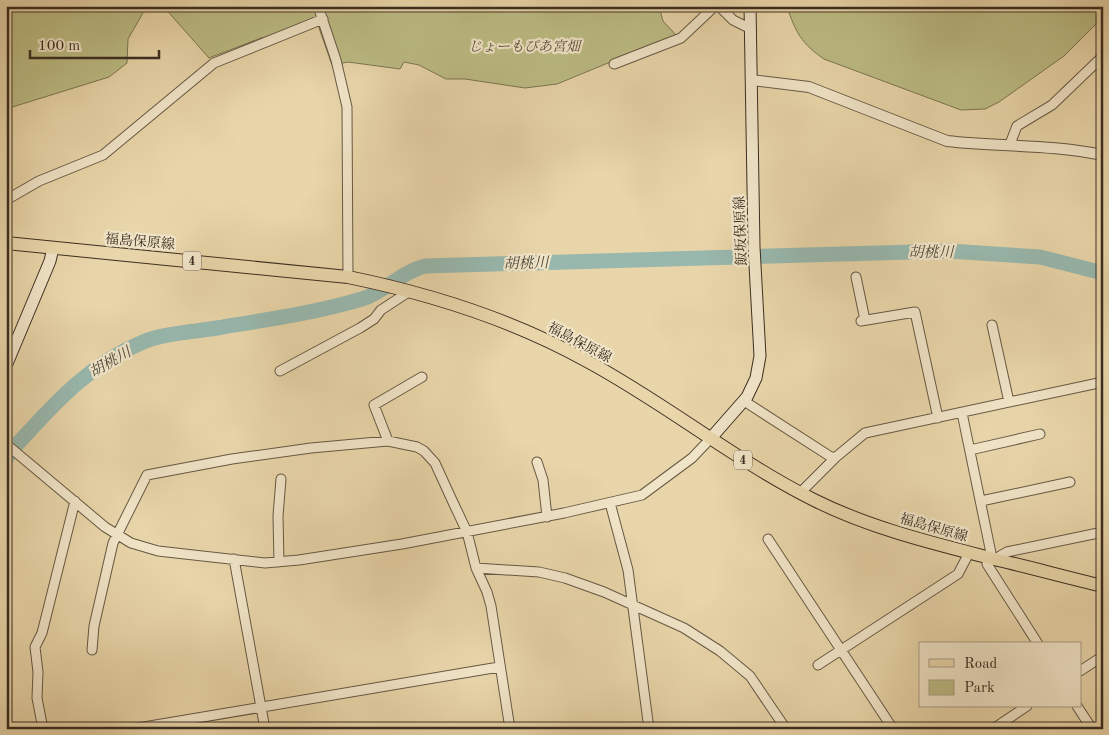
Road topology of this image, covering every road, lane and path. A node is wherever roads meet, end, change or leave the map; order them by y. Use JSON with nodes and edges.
{"nodes":[{"id":1,"x":318,"y":6,"type":"edge"},
{"id":2,"x":715,"y":6,"type":"edge"},
{"id":3,"x":719,"y":6,"type":"edge"},
{"id":4,"x":750,"y":6,"type":"edge"},
{"id":5,"x":323,"y":19,"type":"junction"},
{"id":6,"x":751,"y":28,"type":"junction"},
{"id":7,"x":1103,"y":56,"type":"edge"},
{"id":8,"x":614,"y":64,"type":"dead end"},
{"id":9,"x":751,"y":80,"type":"junction"},
{"id":10,"x":1010,"y":144,"type":"junction"},
{"id":11,"x":1103,"y":155,"type":"edge"},
{"id":12,"x":6,"y":200,"type":"edge"},
{"id":13,"x":6,"y":243,"type":"edge"},
{"id":14,"x":53,"y":248,"type":"junction"},
{"id":15,"x":348,"y":277,"type":"junction"},
{"id":16,"x":856,"y":277,"type":"dead end"},
{"id":17,"x":406,"y":290,"type":"junction"},
{"id":18,"x":992,"y":324,"type":"dead end"},
{"id":19,"x":6,"y":366,"type":"edge"},
{"id":20,"x":280,"y":371,"type":"dead end"},
{"id":21,"x":422,"y":376,"type":"dead end"},
{"id":22,"x":1103,"y":382,"type":"edge"},
{"id":23,"x":744,"y":401,"type":"junction"},
{"id":24,"x":1009,"y":402,"type":"junction"},
{"id":25,"x":962,"y":412,"type":"junction"},
{"id":26,"x":938,"y":418,"type":"junction"},
{"id":27,"x":1040,"y":434,"type":"dead end"},
{"id":28,"x":711,"y":438,"type":"junction"},
{"id":29,"x":388,"y":441,"type":"junction"},
{"id":30,"x":6,"y":444,"type":"edge"},
{"id":31,"x":970,"y":450,"type":"junction"},
{"id":32,"x":836,"y":457,"type":"junction"},
{"id":33,"x":537,"y":462,"type":"dead end"},
{"id":34,"x":281,"y":479,"type":"dead end"},
{"id":35,"x":1070,"y":482,"type":"dead end"},
{"id":36,"x":800,"y":493,"type":"junction"},
{"id":37,"x":981,"y":501,"type":"junction"},
{"id":38,"x":75,"y":502,"type":"junction"},
{"id":39,"x":610,"y":503,"type":"junction"},
{"id":40,"x":547,"y":517,"type":"junction"},
{"id":41,"x":467,"y":532,"type":"junction"},
{"id":42,"x":1103,"y":532,"type":"edge"},
{"id":43,"x":116,"y":535,"type":"junction"},
{"id":44,"x":768,"y":539,"type":"dead end"},
{"id":45,"x":969,"y":553,"type":"junction"},
{"id":46,"x":234,"y":558,"type":"junction"},
{"id":47,"x":991,"y":558,"type":"junction"},
{"id":48,"x":279,"y":562,"type":"junction"},
{"id":49,"x":476,"y":568,"type":"junction"},
{"id":50,"x":1103,"y":586,"type":"edge"},
{"id":51,"x":634,"y":607,"type":"junction"},
{"id":52,"x":1037,"y":642,"type":"edge"},
{"id":53,"x":92,"y":650,"type":"dead end"},
{"id":54,"x":841,"y":650,"type":"junction"},
{"id":55,"x":1103,"y":656,"type":"edge"},
{"id":56,"x":818,"y":665,"type":"dead end"},
{"id":57,"x":499,"y":666,"type":"junction"},
{"id":58,"x":1082,"y":670,"type":"edge"},
{"id":59,"x":261,"y":708,"type":"junction"},
{"id":60,"x":1024,"y":708,"type":"edge"},
{"id":61,"x":1079,"y":708,"type":"edge"},
{"id":62,"x":152,"y":727,"type":"edge"},
{"id":63,"x":43,"y":729,"type":"edge"},
{"id":64,"x":132,"y":729,"type":"edge"},
{"id":65,"x":264,"y":729,"type":"edge"},
{"id":66,"x":510,"y":729,"type":"edge"},
{"id":67,"x":649,"y":729,"type":"edge"},
{"id":68,"x":786,"y":729,"type":"edge"},
{"id":69,"x":893,"y":729,"type":"edge"},
{"id":70,"x":993,"y":729,"type":"edge"},
{"id":71,"x":1092,"y":729,"type":"edge"}],
"edges":[{"from":1,"to":5,"type":"street"},
{"from":2,"to":8,"type":"street"},
{"from":3,"to":6,"type":"street"},
{"from":4,"to":6,"type":"main road","name":"飯坂保原線"},
{"from":5,"to":12,"type":"street"},
{"from":5,"to":15,"type":"street"},
{"from":6,"to":9,"type":"main road","name":"飯坂保原線"},
{"from":7,"to":10,"type":"street"},
{"from":9,"to":10,"type":"street"},
{"from":9,"to":23,"type":"main road","name":"飯坂保原線"},
{"from":10,"to":11,"type":"street"},
{"from":13,"to":14,"type":"main road","name":"福島保原線","number":"4"},
{"from":14,"to":15,"type":"main road","name":"福島保原線","number":"4"},
{"from":14,"to":19,"type":"main road"},
{"from":15,"to":17,"type":"main road","name":"福島保原線","number":"4"},
{"from":16,"to":26,"type":"street"},
{"from":17,"to":20,"type":"street"},
{"from":17,"to":28,"type":"main road","name":"福島保原線","number":"4"},
{"from":18,"to":24,"type":"street"},
{"from":21,"to":29,"type":"street"},
{"from":22,"to":24,"type":"street"},
{"from":23,"to":28,"type":"main road","name":"飯坂保原線"},
{"from":23,"to":32,"type":"street"},
{"from":24,"to":25,"type":"street"},
{"from":25,"to":26,"type":"street"},
{"from":25,"to":31,"type":"street"},
{"from":26,"to":32,"type":"street"},
{"from":27,"to":31,"type":"street"},
{"from":28,"to":36,"type":"main road","name":"福島保原線","number":"4"},
{"from":28,"to":39,"type":"street"},
{"from":29,"to":41,"type":"street"},
{"from":29,"to":43,"type":"street"},
{"from":30,"to":38,"type":"street"},
{"from":31,"to":37,"type":"street"},
{"from":32,"to":36,"type":"street"},
{"from":33,"to":40,"type":"street"},
{"from":34,"to":48,"type":"street"},
{"from":35,"to":37,"type":"street"},
{"from":36,"to":45,"type":"main road","name":"福島保原線","number":"4"},
{"from":37,"to":47,"type":"street"},
{"from":38,"to":43,"type":"street"},
{"from":38,"to":63,"type":"street"},
{"from":39,"to":40,"type":"street"},
{"from":39,"to":51,"type":"street"},
{"from":40,"to":41,"type":"street"},
{"from":41,"to":48,"type":"street"},
{"from":41,"to":49,"type":"street"},
{"from":42,"to":47,"type":"street"},
{"from":43,"to":46,"type":"street"},
{"from":43,"to":53,"type":"street"},
{"from":44,"to":54,"type":"street"},
{"from":45,"to":47,"type":"main road","name":"福島保原線","number":"4"},
{"from":45,"to":54,"type":"street"},
{"from":46,"to":48,"type":"street"},
{"from":46,"to":59,"type":"street"},
{"from":47,"to":50,"type":"main road","name":"福島保原線","number":"4"},
{"from":47,"to":52,"type":"street"},
{"from":49,"to":51,"type":"street"},
{"from":49,"to":57,"type":"street"},
{"from":51,"to":67,"type":"street"},
{"from":51,"to":68,"type":"street"},
{"from":54,"to":56,"type":"street"},
{"from":54,"to":69,"type":"street"},
{"from":55,"to":58,"type":"street"},
{"from":57,"to":59,"type":"street"},
{"from":57,"to":66,"type":"street"},
{"from":59,"to":62,"type":"street"},
{"from":59,"to":65,"type":"street"},
{"from":60,"to":70,"type":"street"},
{"from":61,"to":71,"type":"street"},
{"from":62,"to":64,"type":"street"}]}
